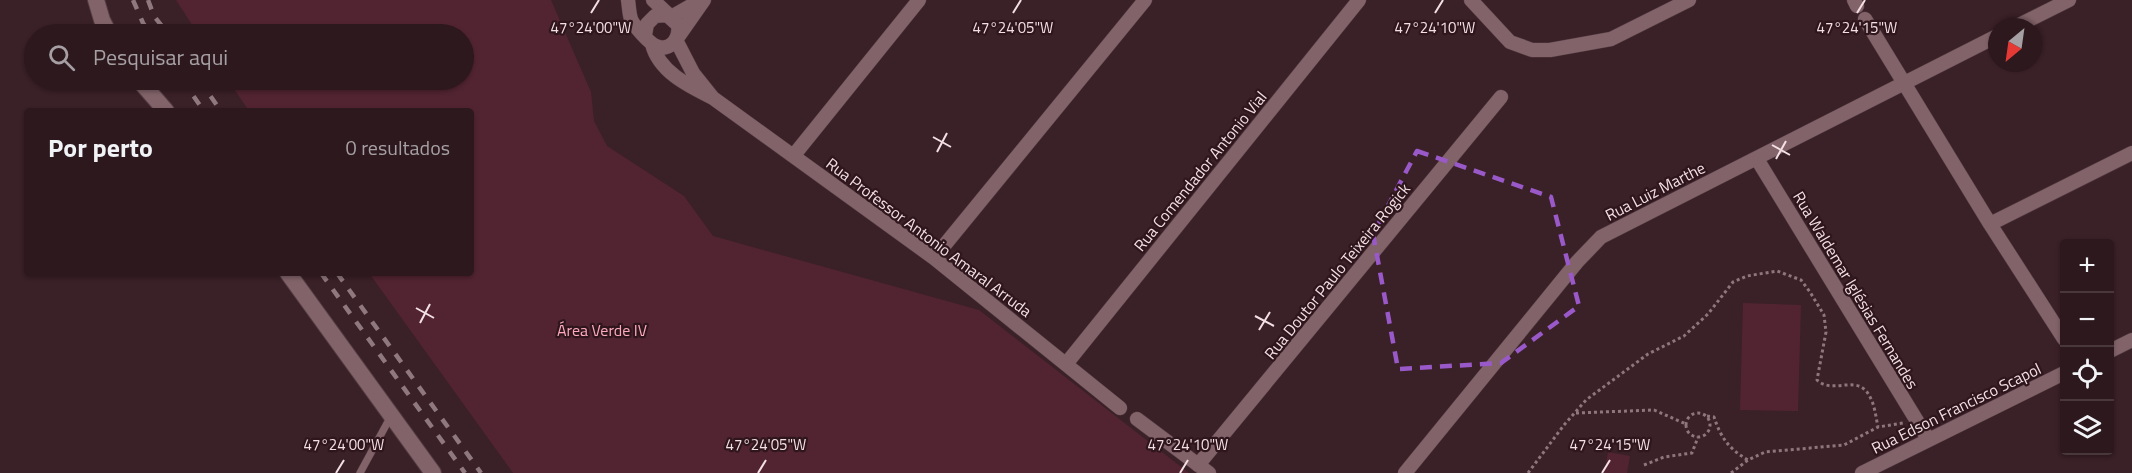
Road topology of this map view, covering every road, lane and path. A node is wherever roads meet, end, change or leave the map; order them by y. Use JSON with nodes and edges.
{"nodes":[{"id":1,"x":96,"y":0,"type":"edge"},
{"id":2,"x":628,"y":0,"type":"edge"},
{"id":3,"x":653,"y":0,"type":"edge"},
{"id":4,"x":703,"y":0,"type":"edge"},
{"id":5,"x":919,"y":0,"type":"edge"},
{"id":6,"x":1145,"y":0,"type":"edge"},
{"id":7,"x":1359,"y":0,"type":"edge"},
{"id":8,"x":1471,"y":0,"type":"edge"},
{"id":9,"x":1689,"y":0,"type":"edge"},
{"id":10,"x":2069,"y":0,"type":"edge"},
{"id":11,"x":671,"y":17,"type":"junction"},
{"id":12,"x":2033,"y":18,"type":"edge"},
{"id":13,"x":1865,"y":19,"type":"dead end"},
{"id":14,"x":104,"y":24,"type":"edge"},
{"id":15,"x":648,"y":40,"type":"junction"},
{"id":16,"x":676,"y":40,"type":"junction"},
{"id":17,"x":1988,"y":40,"type":"edge"},
{"id":18,"x":1904,"y":82,"type":"junction"},
{"id":19,"x":148,"y":90,"type":"edge"},
{"id":20,"x":1501,"y":97,"type":"dead end"},
{"id":21,"x":713,"y":98,"type":"junction"},
{"id":22,"x":163,"y":108,"type":"edge"},
{"id":23,"x":2132,"y":153,"type":"edge"},
{"id":24,"x":794,"y":155,"type":"junction"},
{"id":25,"x":1757,"y":159,"type":"junction"},
{"id":26,"x":1990,"y":224,"type":"junction"},
{"id":27,"x":934,"y":258,"type":"junction"},
{"id":28,"x":290,"y":276,"type":"edge"},
{"id":29,"x":2060,"y":333,"type":"edge"},
{"id":30,"x":2132,"y":340,"type":"edge"},
{"id":31,"x":2114,"y":349,"type":"edge"},
{"id":32,"x":1066,"y":364,"type":"junction"},
{"id":33,"x":2060,"y":375,"type":"edge"},
{"id":34,"x":1120,"y":408,"type":"dead end"},
{"id":35,"x":1574,"y":414,"type":"junction"},
{"id":36,"x":391,"y":416,"type":"junction"},
{"id":37,"x":1707,"y":416,"type":"junction"},
{"id":38,"x":1137,"y":419,"type":"dead end"},
{"id":39,"x":1916,"y":421,"type":"junction"},
{"id":40,"x":1686,"y":424,"type":"junction"},
{"id":41,"x":1878,"y":427,"type":"junction"},
{"id":42,"x":1699,"y":436,"type":"junction"},
{"id":43,"x":1928,"y":439,"type":"junction"},
{"id":44,"x":1748,"y":460,"type":"junction"},
{"id":45,"x":1644,"y":465,"type":"dead end"},
{"id":46,"x":1203,"y":469,"type":"edge"},
{"id":47,"x":360,"y":473,"type":"edge"},
{"id":48,"x":433,"y":473,"type":"edge"},
{"id":49,"x":1405,"y":473,"type":"edge"},
{"id":50,"x":1528,"y":473,"type":"edge"},
{"id":51,"x":1731,"y":473,"type":"edge"},
{"id":52,"x":1862,"y":473,"type":"edge"}],
"edges":[{"from":1,"to":14,"type":"street"},
{"from":2,"to":15,"type":"street"},
{"from":3,"to":11,"type":"street"},
{"from":4,"to":11,"type":"street"},
{"from":4,"to":16,"type":"street"},
{"from":5,"to":24,"type":"street"},
{"from":6,"to":27,"type":"street"},
{"from":7,"to":32,"type":"street","name":"Rua Comendador Antonio Vial"},
{"from":8,"to":9,"type":"street"},
{"from":10,"to":12,"type":"street"},
{"from":11,"to":15,"type":"street"},
{"from":11,"to":16,"type":"street"},
{"from":13,"to":18,"type":"street"},
{"from":15,"to":16,"type":"street"},
{"from":15,"to":21,"type":"street"},
{"from":16,"to":21,"type":"street"},
{"from":17,"to":18,"type":"street","name":"Rua Luiz Marthe"},
{"from":18,"to":25,"type":"street","name":"Rua Luiz Marthe"},
{"from":18,"to":26,"type":"street"},
{"from":19,"to":22,"type":"street"},
{"from":20,"to":46,"type":"street","name":"Rua Doutor Paulo Teixeira Rogick"},
{"from":21,"to":24,"type":"street","name":"Rua Professor Antonio Amaral Arruda"},
{"from":23,"to":26,"type":"street"},
{"from":24,"to":27,"type":"street","name":"Rua Professor Antonio Amaral Arruda"},
{"from":25,"to":39,"type":"street","name":"Rua Waldemar Iglésias Fernandes"},
{"from":25,"to":49,"type":"street","name":"Rua Luiz Marthe"},
{"from":26,"to":29,"type":"street"},
{"from":27,"to":32,"type":"street","name":"Rua Professor Antonio Amaral Arruda"},
{"from":28,"to":36,"type":"street"},
{"from":30,"to":31,"type":"street"},
{"from":32,"to":34,"type":"street","name":"Rua Professor Antonio Amaral Arruda"},
{"from":33,"to":43,"type":"street","name":"Rua Edson Francisco Scapol"},
{"from":35,"to":40,"type":"path"},
{"from":35,"to":41,"type":"path"},
{"from":35,"to":50,"type":"path"},
{"from":36,"to":47,"type":"lane"},
{"from":36,"to":48,"type":"street"},
{"from":37,"to":40,"type":"path"},
{"from":37,"to":42,"type":"path"},
{"from":37,"to":44,"type":"path"},
{"from":38,"to":46,"type":"street"},
{"from":39,"to":41,"type":"path"},
{"from":39,"to":43,"type":"street","name":"Rua Waldemar Iglésias Fernandes"},
{"from":40,"to":42,"type":"path"},
{"from":41,"to":44,"type":"path"},
{"from":42,"to":45,"type":"path"},
{"from":43,"to":52,"type":"street","name":"Rua Edson Francisco Scapol"},
{"from":44,"to":51,"type":"path"}]}
